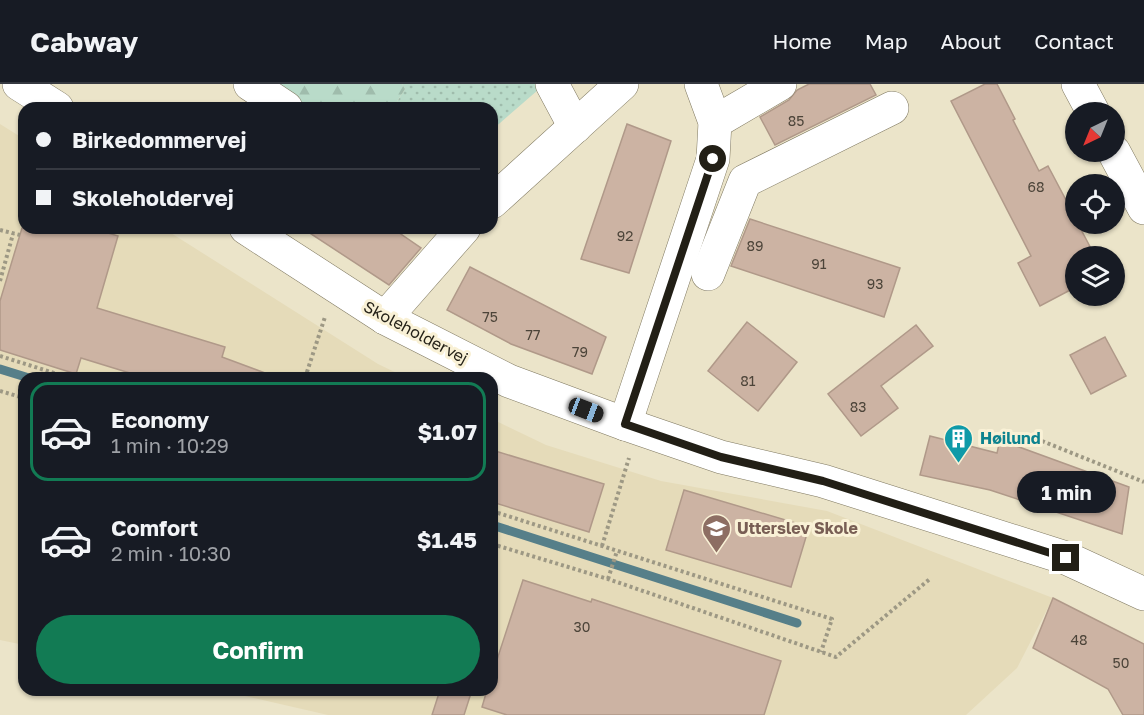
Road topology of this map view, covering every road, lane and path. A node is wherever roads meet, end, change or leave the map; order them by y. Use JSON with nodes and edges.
{"nodes":[{"id":1,"x":19,"y":84,"type":"edge"},
{"id":2,"x":250,"y":84,"type":"edge"},
{"id":3,"x":552,"y":84,"type":"edge"},
{"id":4,"x":622,"y":84,"type":"edge"},
{"id":5,"x":701,"y":84,"type":"edge"},
{"id":6,"x":780,"y":84,"type":"edge"},
{"id":7,"x":1078,"y":84,"type":"edge"},
{"id":8,"x":48,"y":102,"type":"edge"},
{"id":9,"x":277,"y":102,"type":"edge"},
{"id":10,"x":1088,"y":102,"type":"edge"},
{"id":11,"x":892,"y":108,"type":"dead end"},
{"id":12,"x":715,"y":122,"type":"junction"},
{"id":13,"x":575,"y":127,"type":"junction"},
{"id":14,"x":1119,"y":162,"type":"edge"},
{"id":15,"x":498,"y":197,"type":"edge"},
{"id":16,"x":1144,"y":208,"type":"edge"},
{"id":17,"x":0,"y":230,"type":"edge"},
{"id":18,"x":13,"y":234,"type":"junction"},
{"id":19,"x":255,"y":234,"type":"edge"},
{"id":20,"x":459,"y":234,"type":"edge"},
{"id":21,"x":20,"y":236,"type":"dead end"},
{"id":22,"x":708,"y":274,"type":"dead end"},
{"id":23,"x":0,"y":281,"type":"edge"},
{"id":24,"x":335,"y":285,"type":"junction"},
{"id":25,"x":385,"y":318,"type":"junction"},
{"id":26,"x":0,"y":356,"type":"edge"},
{"id":27,"x":51,"y":372,"type":"edge"},
{"id":28,"x":307,"y":372,"type":"edge"},
{"id":29,"x":491,"y":372,"type":"edge"},
{"id":30,"x":498,"y":375,"type":"edge"},
{"id":31,"x":0,"y":391,"type":"edge"},
{"id":32,"x":18,"y":396,"type":"edge"},
{"id":33,"x":632,"y":426,"type":"junction"},
{"id":34,"x":1042,"y":441,"type":"dead end"},
{"id":35,"x":1144,"y":482,"type":"edge"},
{"id":36,"x":498,"y":513,"type":"edge"},
{"id":37,"x":498,"y":546,"type":"edge"},
{"id":38,"x":602,"y":546,"type":"junction"},
{"id":39,"x":617,"y":551,"type":"junction"},
{"id":40,"x":932,"y":578,"type":"dead end"},
{"id":41,"x":608,"y":579,"type":"junction"},
{"id":42,"x":1144,"y":594,"type":"edge"},
{"id":43,"x":821,"y":652,"type":"junction"}],
"edges":[{"from":1,"to":8,"type":"street"},
{"from":2,"to":9,"type":"street"},
{"from":3,"to":13,"type":"street"},
{"from":4,"to":13,"type":"street"},
{"from":5,"to":12,"type":"street"},
{"from":6,"to":12,"type":"street"},
{"from":7,"to":10,"type":"street"},
{"from":11,"to":22,"type":"street"},
{"from":12,"to":33,"type":"street"},
{"from":13,"to":15,"type":"street"},
{"from":14,"to":16,"type":"street"},
{"from":17,"to":18,"type":"path"},
{"from":18,"to":21,"type":"path"},
{"from":18,"to":23,"type":"path"},
{"from":19,"to":24,"type":"street","name":"Skoleholdervej"},
{"from":20,"to":25,"type":"street"},
{"from":24,"to":25,"type":"street","name":"Skoleholdervej"},
{"from":24,"to":28,"type":"path"},
{"from":25,"to":29,"type":"street","name":"Skoleholdervej"},
{"from":26,"to":27,"type":"path"},
{"from":30,"to":33,"type":"street","name":"Skoleholdervej"},
{"from":31,"to":32,"type":"path"},
{"from":33,"to":38,"type":"path"},
{"from":33,"to":42,"type":"street","name":"Skoleholdervej"},
{"from":34,"to":35,"type":"path"},
{"from":36,"to":38,"type":"path"},
{"from":37,"to":41,"type":"path"},
{"from":38,"to":39,"type":"path"},
{"from":39,"to":41,"type":"path"},
{"from":39,"to":43,"type":"path"},
{"from":40,"to":43,"type":"path"},
{"from":41,"to":43,"type":"path"}]}
